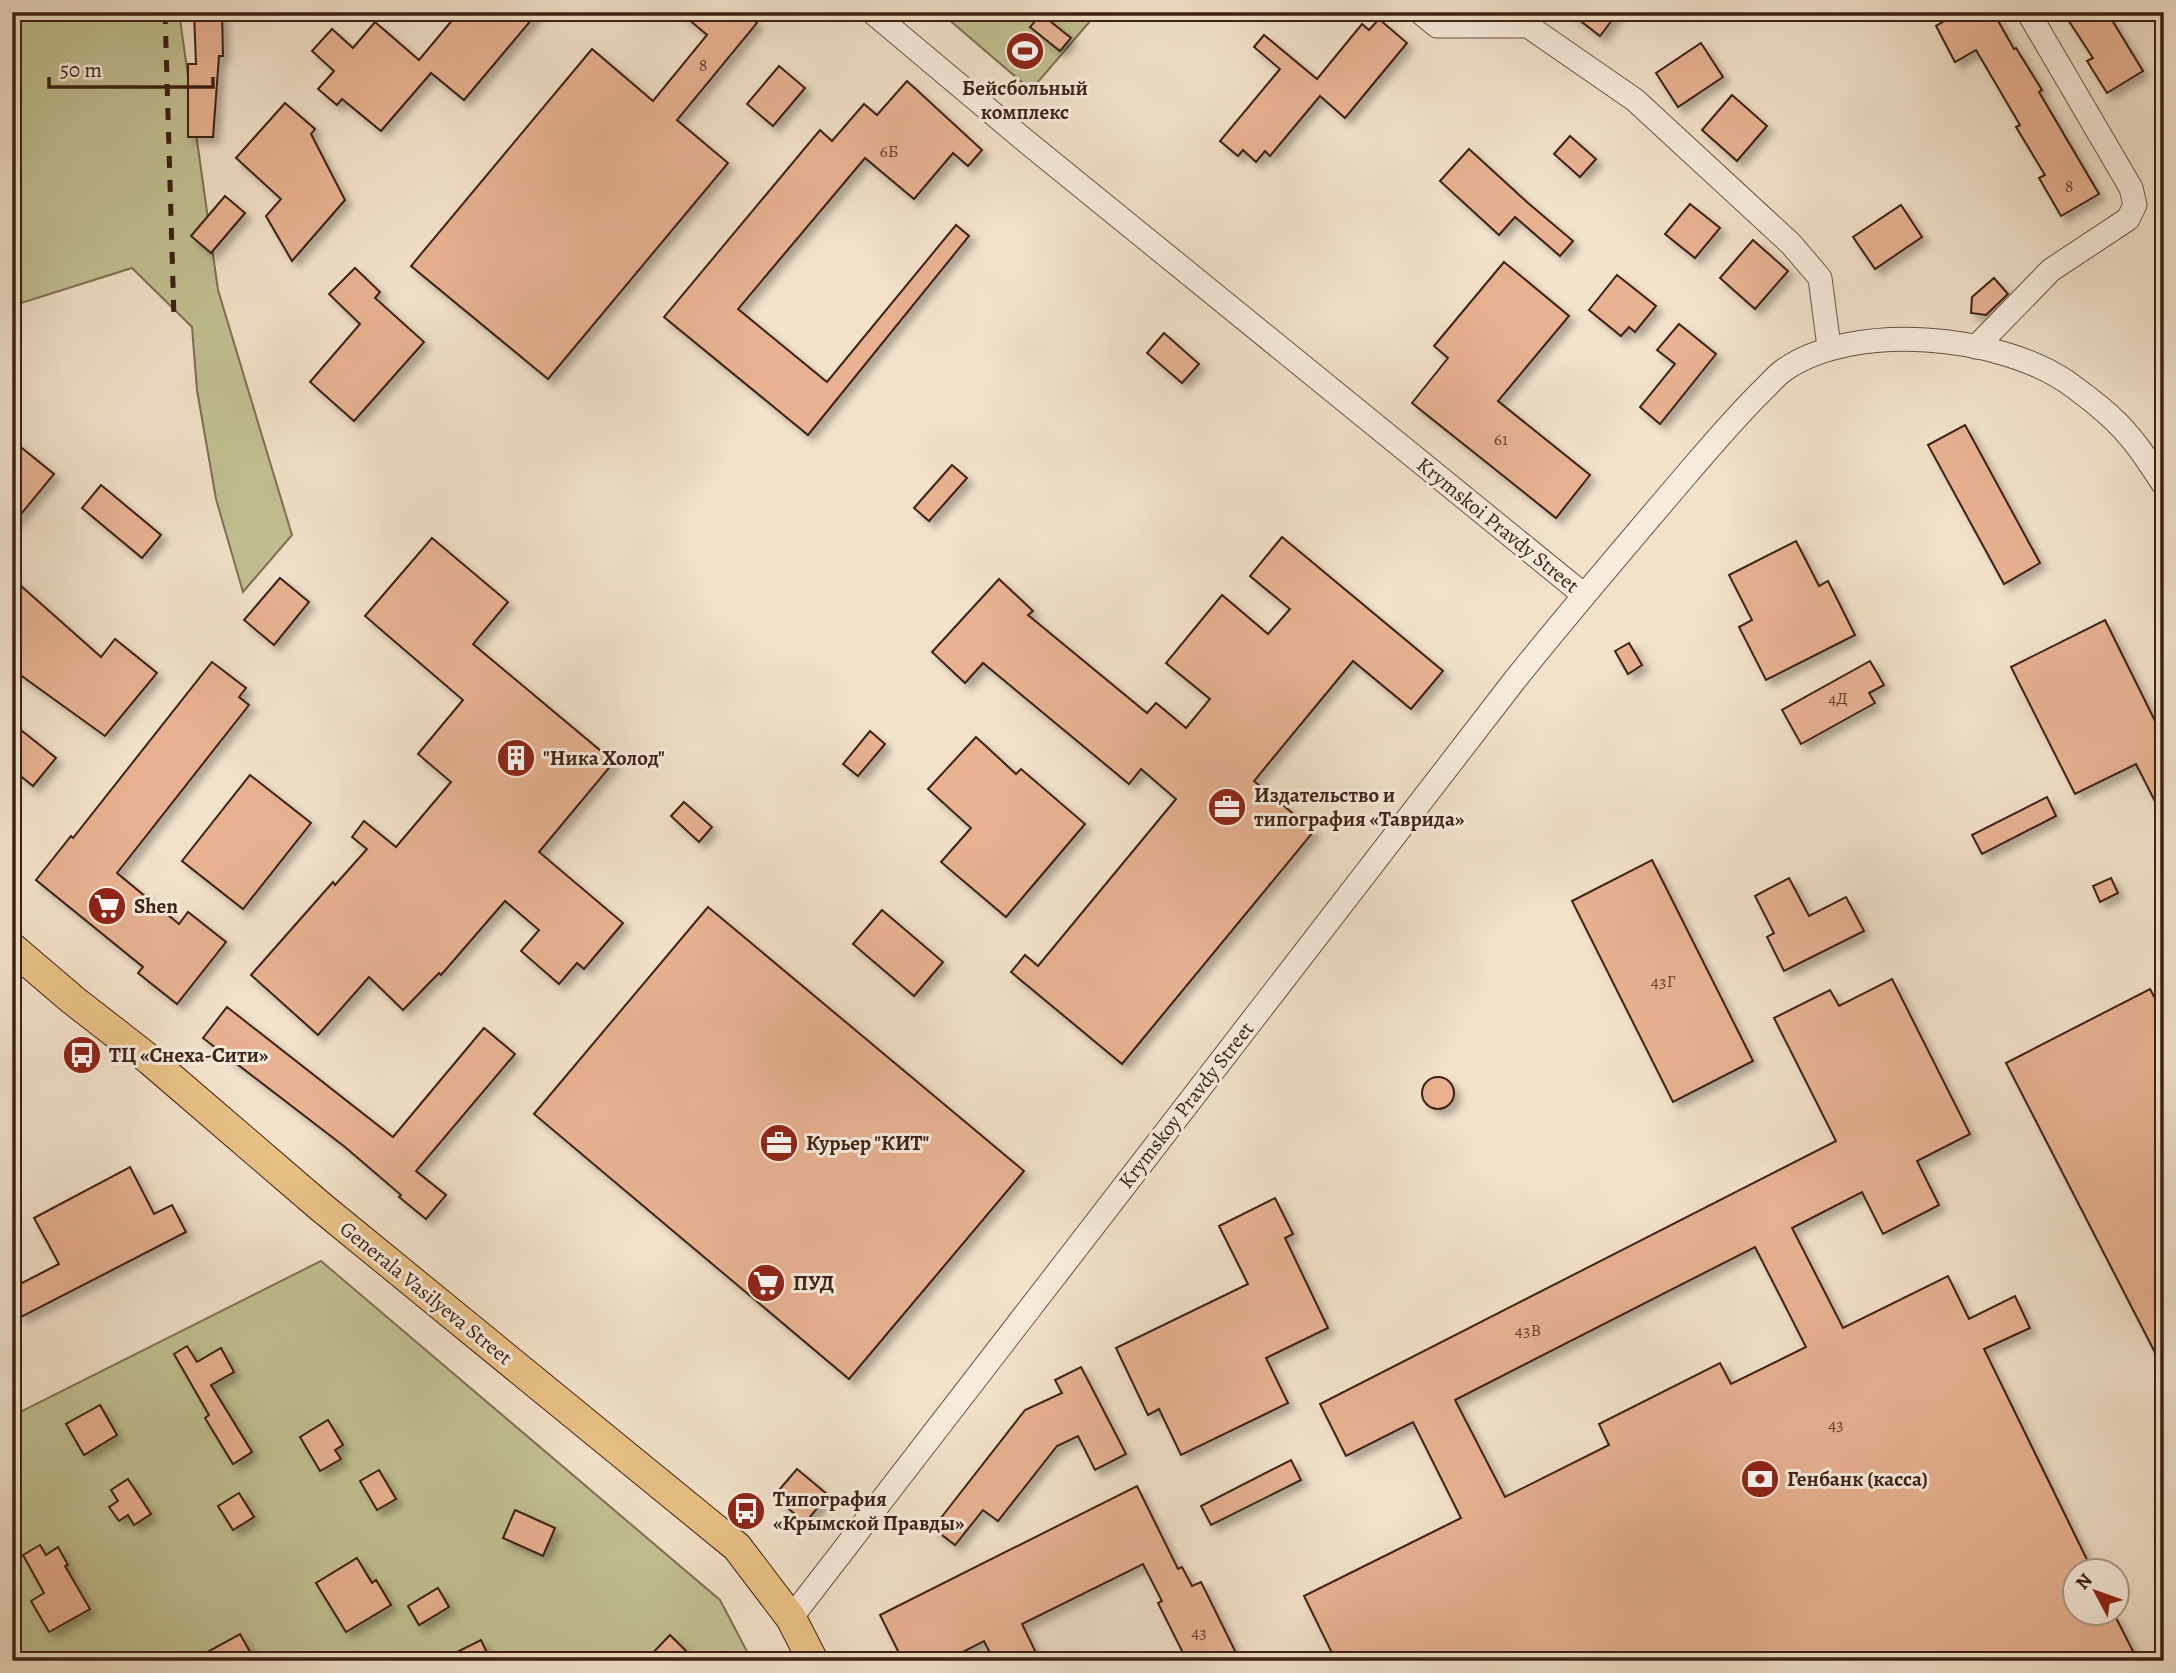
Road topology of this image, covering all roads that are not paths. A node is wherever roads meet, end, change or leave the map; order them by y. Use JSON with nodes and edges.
{"nodes":[{"id":1,"x":872,"y":12,"type":"edge"},
{"id":2,"x":1420,"y":12,"type":"edge"},
{"id":3,"x":2028,"y":12,"type":"edge"},
{"id":4,"x":1829,"y":347,"type":"junction"},
{"id":5,"x":1976,"y":347,"type":"junction"},
{"id":6,"x":2164,"y":485,"type":"edge"},
{"id":7,"x":1584,"y":595,"type":"junction"},
{"id":8,"x":12,"y":948,"type":"edge"},
{"id":9,"x":790,"y":1618,"type":"junction"},
{"id":10,"x":813,"y":1661,"type":"edge"}],
"edges":[{"from":1,"to":7,"type":"street","name":"Krymskoi Pravdy Street"},
{"from":2,"to":4,"type":"street"},
{"from":3,"to":5,"type":"street"},
{"from":4,"to":5,"type":"street","name":"Krymskoi Pravdy Street"},
{"from":4,"to":7,"type":"street","name":"Krymskoi Pravdy Street"},
{"from":5,"to":6,"type":"street","name":"Krymskoi Pravdy Street"},
{"from":7,"to":9,"type":"street","name":"Krymskoy Pravdy Street"},
{"from":8,"to":9,"type":"main road","name":"Generala Vasilyeva Street"},
{"from":9,"to":10,"type":"main road","name":"Generala Vasilyeva Street"}]}
